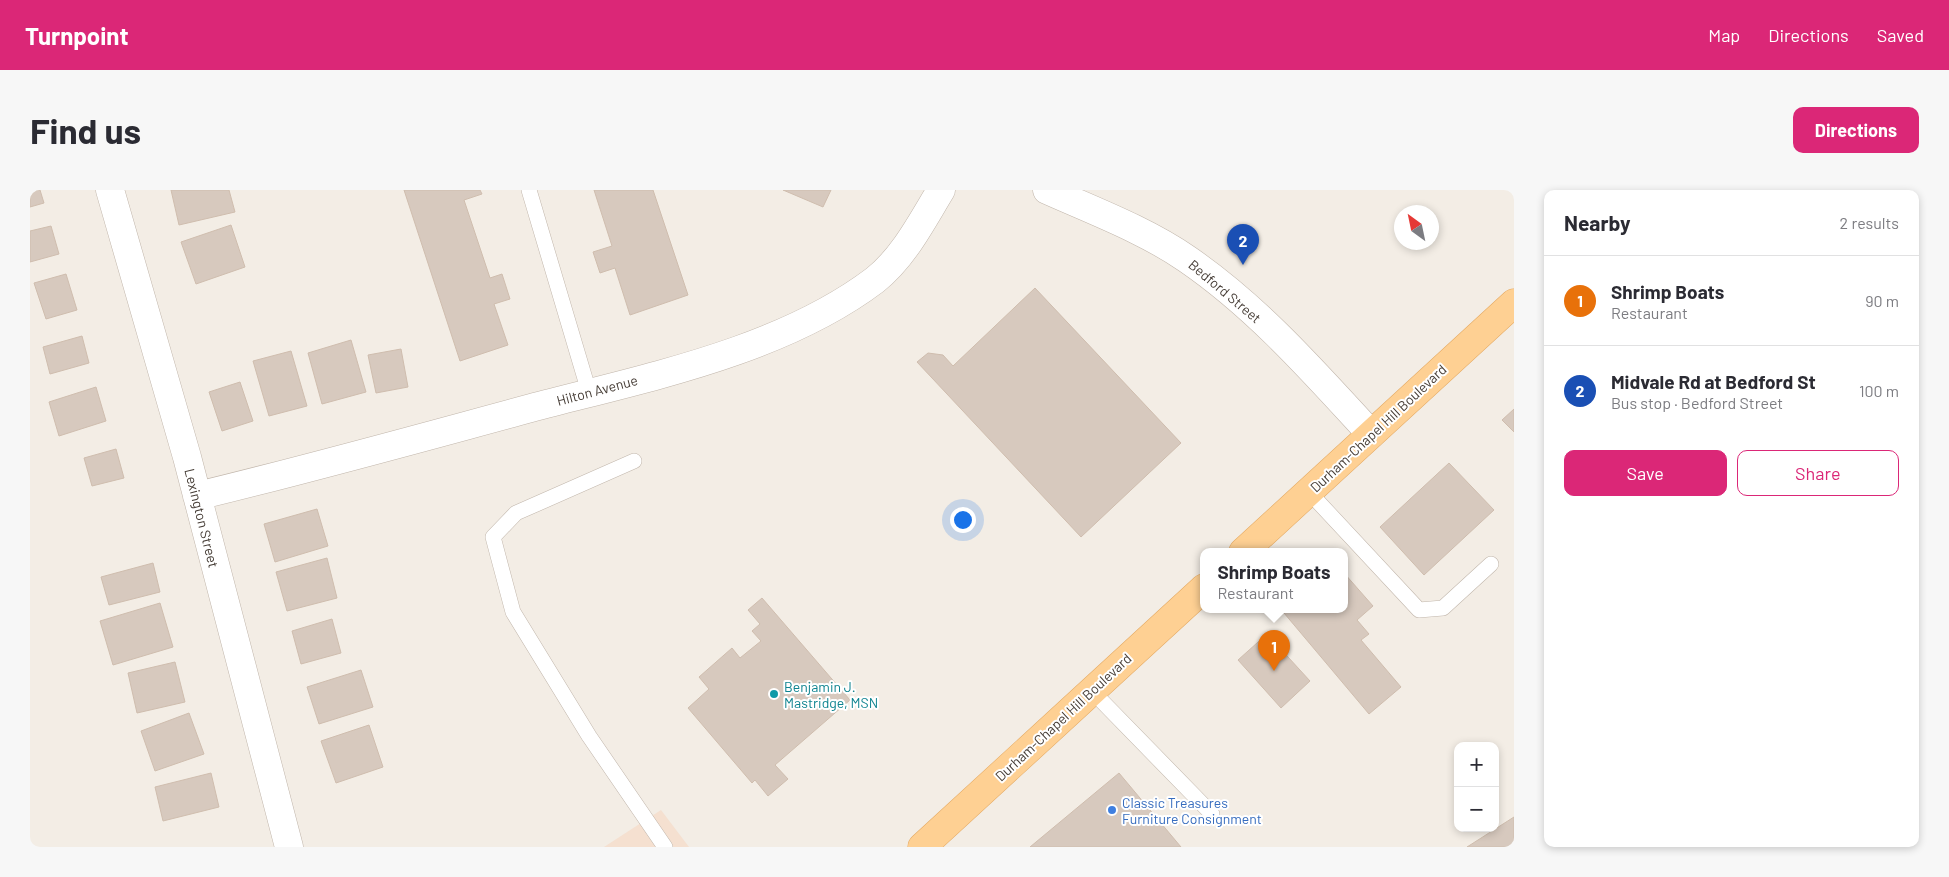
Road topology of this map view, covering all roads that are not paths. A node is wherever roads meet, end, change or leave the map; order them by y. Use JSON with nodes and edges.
{"nodes":[{"id":1,"x":110,"y":190,"type":"edge"},
{"id":2,"x":529,"y":190,"type":"edge"},
{"id":3,"x":941,"y":190,"type":"edge"},
{"id":4,"x":1047,"y":190,"type":"edge"},
{"id":5,"x":1514,"y":303,"type":"edge"},
{"id":6,"x":589,"y":392,"type":"junction"},
{"id":7,"x":1371,"y":434,"type":"junction"},
{"id":8,"x":634,"y":461,"type":"dead end"},
{"id":9,"x":1308,"y":492,"type":"junction"},
{"id":10,"x":197,"y":496,"type":"junction"},
{"id":11,"x":1247,"y":548,"type":"edge"},
{"id":12,"x":1491,"y":564,"type":"dead end"},
{"id":13,"x":1200,"y":592,"type":"edge"},
{"id":14,"x":1092,"y":691,"type":"junction"},
{"id":15,"x":1212,"y":814,"type":"dead end"},
{"id":16,"x":933,"y":844,"type":"edge"},
{"id":17,"x":662,"y":846,"type":"edge"},
{"id":18,"x":288,"y":847,"type":"edge"}],
"edges":[{"from":1,"to":10,"type":"street","name":"Lexington Street"},
{"from":2,"to":6,"type":"lane"},
{"from":3,"to":6,"type":"street","name":"Hilton Avenue"},
{"from":4,"to":7,"type":"street","name":"Bedford Street"},
{"from":5,"to":7,"type":"main road","name":"Durham-Chapel Hill Boulevard"},
{"from":6,"to":10,"type":"street","name":"Hilton Avenue"},
{"from":7,"to":9,"type":"main road","name":"Durham-Chapel Hill Boulevard"},
{"from":8,"to":17,"type":"lane"},
{"from":9,"to":11,"type":"main road","name":"Durham-Chapel Hill Boulevard"},
{"from":9,"to":12,"type":"lane"},
{"from":10,"to":18,"type":"street","name":"Lexington Street"},
{"from":13,"to":14,"type":"main road","name":"Durham-Chapel Hill Boulevard"},
{"from":14,"to":15,"type":"lane"},
{"from":14,"to":16,"type":"main road","name":"Durham-Chapel Hill Boulevard"}]}
